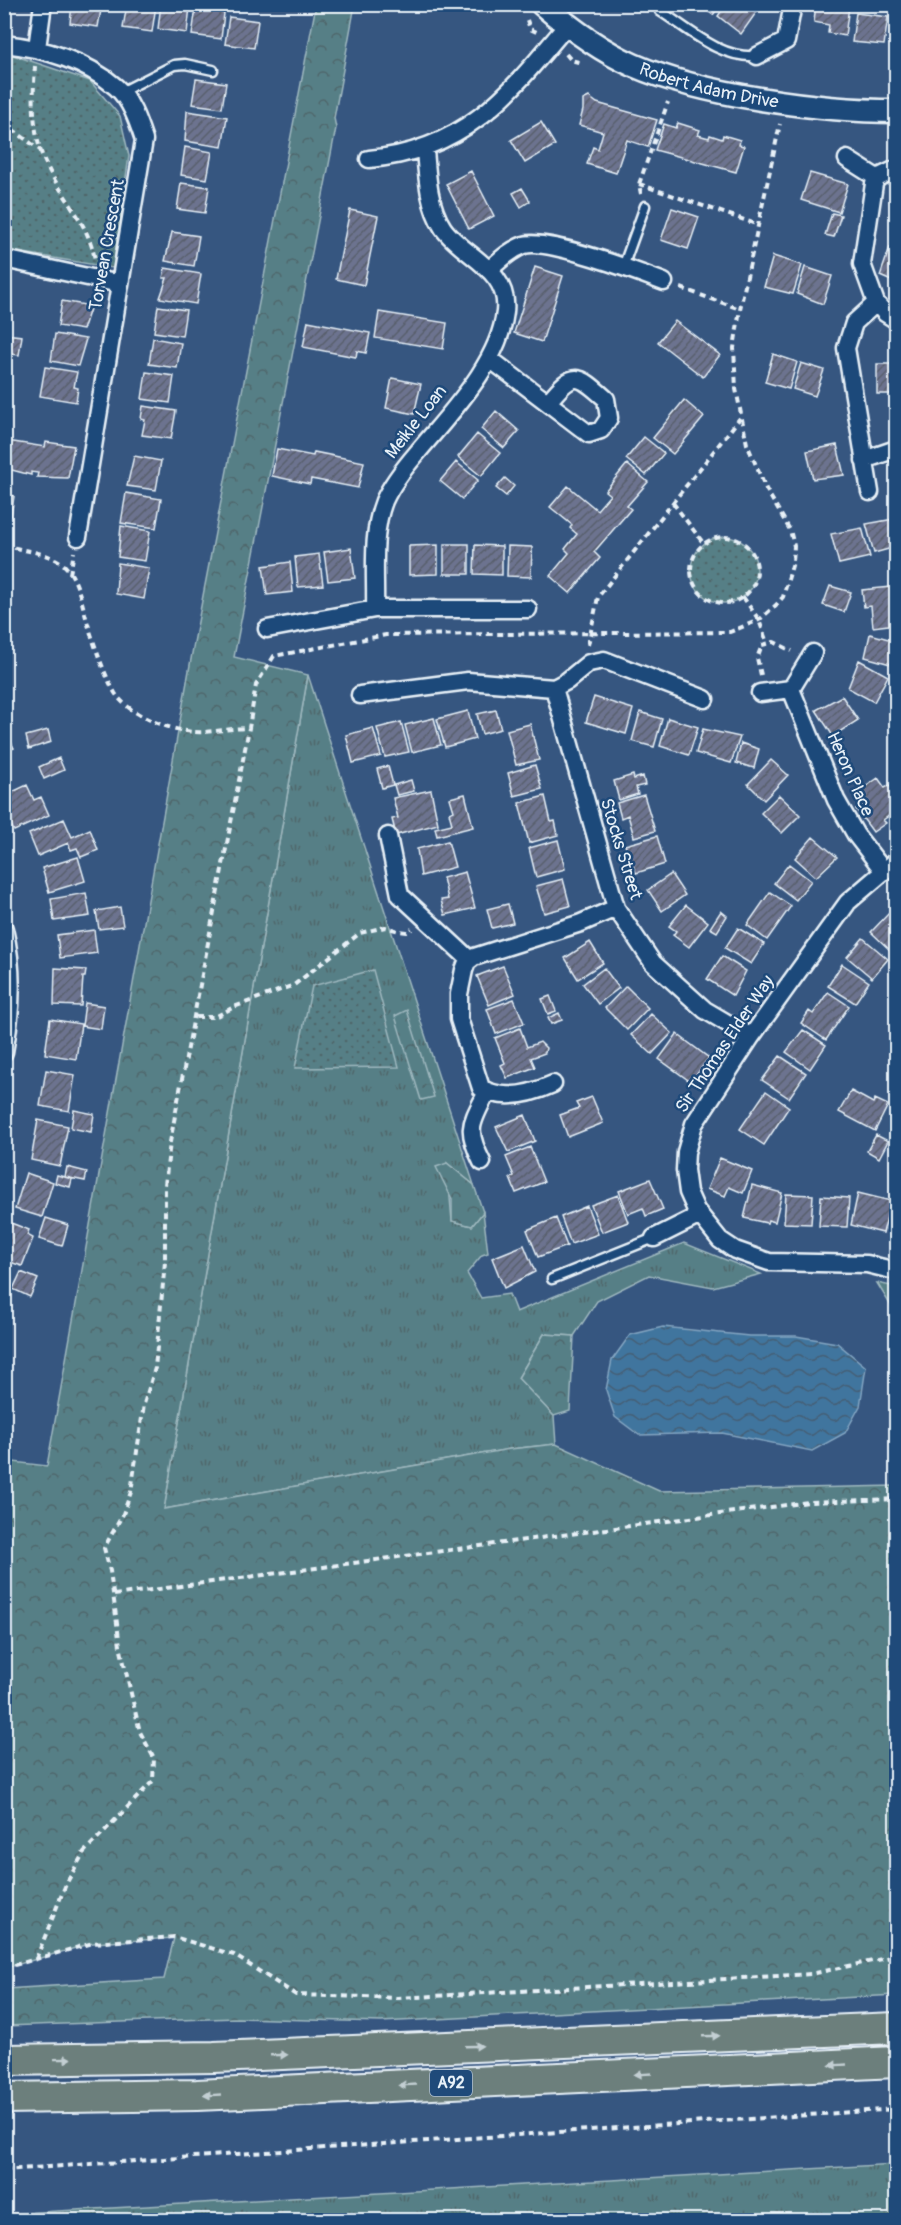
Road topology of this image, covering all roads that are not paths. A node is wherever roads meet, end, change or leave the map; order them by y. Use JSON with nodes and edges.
{"nodes":[{"id":1,"x":43,"y":4,"type":"edge"},
{"id":2,"x":542,"y":4,"type":"edge"},
{"id":3,"x":793,"y":4,"type":"edge"},
{"id":4,"x":660,"y":11,"type":"dead end"},
{"id":5,"x":567,"y":25,"type":"junction"},
{"id":6,"x":4,"y":44,"type":"edge"},
{"id":7,"x":37,"y":48,"type":"junction"},
{"id":8,"x":757,"y":56,"type":"joint"},
{"id":9,"x":213,"y":70,"type":"dead end"},
{"id":10,"x":121,"y":92,"type":"junction"},
{"id":11,"x":897,"y":111,"type":"edge"},
{"id":12,"x":425,"y":149,"type":"junction"},
{"id":13,"x":369,"y":159,"type":"dead end"},
{"id":14,"x":847,"y":159,"type":"dead end"},
{"id":15,"x":897,"y":170,"type":"edge"},
{"id":16,"x":877,"y":178,"type":"junction"},
{"id":17,"x":645,"y":206,"type":"road end"},
{"id":18,"x":4,"y":259,"type":"edge"},
{"id":19,"x":623,"y":267,"type":"junction"},
{"id":20,"x":489,"y":270,"type":"junction"},
{"id":21,"x":664,"y":282,"type":"road end"},
{"id":22,"x":120,"y":284,"type":"junction"},
{"id":23,"x":876,"y":303,"type":"junction"},
{"id":24,"x":897,"y":320,"type":"edge"},
{"id":25,"x":490,"y":358,"type":"junction"},
{"id":26,"x":549,"y":401,"type":"dead end"},
{"id":27,"x":896,"y":449,"type":"edge"},
{"id":28,"x":864,"y":460,"type":"junction"},
{"id":29,"x":870,"y":492,"type":"dead end"},
{"id":30,"x":78,"y":537,"type":"dead end"},
{"id":31,"x":375,"y":609,"type":"junction"},
{"id":32,"x":528,"y":609,"type":"dead end"},
{"id":33,"x":267,"y":628,"type":"dead end"},
{"id":34,"x":810,"y":658,"type":"road end"},
{"id":35,"x":554,"y":688,"type":"junction"},
{"id":36,"x":791,"y":689,"type":"junction"},
{"id":37,"x":763,"y":693,"type":"road end"},
{"id":38,"x":360,"y":696,"type":"dead end"},
{"id":39,"x":705,"y":699,"type":"dead end"},
{"id":40,"x":388,"y":836,"type":"dead end"},
{"id":41,"x":890,"y":865,"type":"edge"},
{"id":42,"x":616,"y":908,"type":"junction"},
{"id":43,"x":4,"y":929,"type":"edge"},
{"id":44,"x":470,"y":960,"type":"junction"},
{"id":45,"x":751,"y":1037,"type":"junction"},
{"id":46,"x":4,"y":1052,"type":"edge"},
{"id":47,"x":553,"y":1084,"type":"dead end"},
{"id":48,"x":487,"y":1092,"type":"junction"},
{"id":49,"x":482,"y":1162,"type":"dead end"},
{"id":50,"x":700,"y":1215,"type":"junction"},
{"id":51,"x":654,"y":1238,"type":"joint"},
{"id":52,"x":897,"y":1271,"type":"edge"},
{"id":53,"x":552,"y":1279,"type":"dead end"},
{"id":54,"x":897,"y":2028,"type":"edge"},
{"id":55,"x":4,"y":2060,"type":"edge"},
{"id":56,"x":897,"y":2062,"type":"edge"},
{"id":57,"x":4,"y":2098,"type":"edge"}],
"edges":[{"from":1,"to":7,"type":"street"},
{"from":2,"to":5,"type":"street","name":"Robert Adam Drive"},
{"from":3,"to":8,"type":"street"},
{"from":4,"to":8,"type":"lane"},
{"from":5,"to":11,"type":"street","name":"Robert Adam Drive"},
{"from":5,"to":12,"type":"street"},
{"from":6,"to":7,"type":"street","name":"Torvean Crescent"},
{"from":7,"to":10,"type":"street","name":"Torvean Crescent"},
{"from":9,"to":10,"type":"lane"},
{"from":10,"to":22,"type":"street","name":"Torvean Crescent"},
{"from":12,"to":13,"type":"street"},
{"from":12,"to":20,"type":"street","name":"Meikle Loan"},
{"from":14,"to":16,"type":"street"},
{"from":15,"to":16,"type":"street"},
{"from":16,"to":23,"type":"street"},
{"from":17,"to":19,"type":"lane"},
{"from":18,"to":22,"type":"street"},
{"from":19,"to":20,"type":"street"},
{"from":19,"to":21,"type":"street"},
{"from":20,"to":25,"type":"street","name":"Meikle Loan"},
{"from":22,"to":30,"type":"street","name":"Torvean Crescent"},
{"from":23,"to":24,"type":"street"},
{"from":23,"to":28,"type":"street"},
{"from":25,"to":26,"type":"street"},
{"from":25,"to":31,"type":"street","name":"Meikle Loan"},
{"from":27,"to":28,"type":"street"},
{"from":28,"to":29,"type":"street"},
{"from":31,"to":32,"type":"street"},
{"from":31,"to":33,"type":"street"},
{"from":34,"to":36,"type":"street"},
{"from":35,"to":38,"type":"street"},
{"from":35,"to":39,"type":"street"},
{"from":35,"to":42,"type":"street","name":"Stocks Street"},
{"from":36,"to":37,"type":"street"},
{"from":36,"to":41,"type":"street","name":"Heron Place"},
{"from":40,"to":44,"type":"street"},
{"from":41,"to":45,"type":"street","name":"Sir Thomas Elder Way"},
{"from":42,"to":44,"type":"street"},
{"from":42,"to":45,"type":"street","name":"Stocks Street"},
{"from":43,"to":46,"type":"street"},
{"from":44,"to":48,"type":"street"},
{"from":45,"to":50,"type":"street","name":"Sir Thomas Elder Way"},
{"from":47,"to":48,"type":"street"},
{"from":48,"to":49,"type":"street"},
{"from":50,"to":51,"type":"street"},
{"from":50,"to":52,"type":"street","name":"Sir Thomas Elder Way"},
{"from":51,"to":53,"type":"lane"},
{"from":55,"to":54,"type":"highway","number":"A92","one_way":true},
{"from":56,"to":57,"type":"highway","number":"A92","one_way":true}]}
